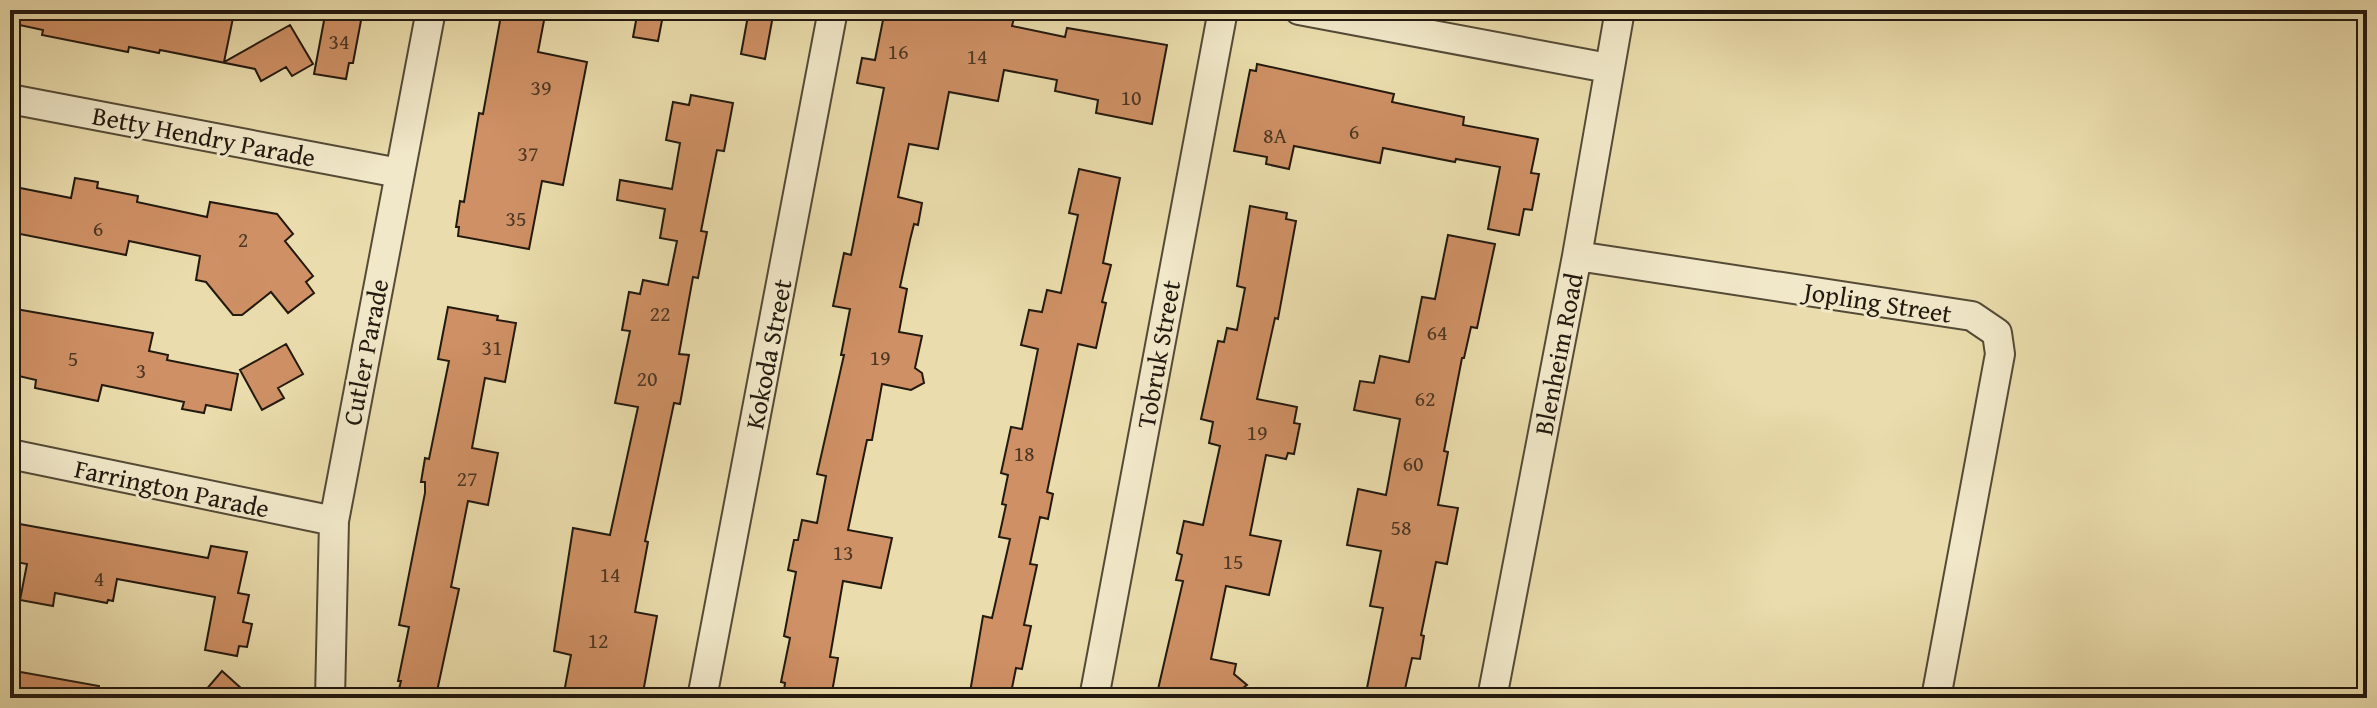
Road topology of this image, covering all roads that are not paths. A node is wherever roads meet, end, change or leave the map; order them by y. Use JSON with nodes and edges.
{"nodes":[{"id":1,"x":431,"y":10,"type":"edge"},
{"id":2,"x":833,"y":10,"type":"edge"},
{"id":3,"x":1223,"y":10,"type":"edge"},
{"id":4,"x":1299,"y":10,"type":"edge"},
{"id":5,"x":1620,"y":10,"type":"edge"},
{"id":6,"x":1608,"y":68,"type":"junction"},
{"id":7,"x":10,"y":99,"type":"edge"},
{"id":8,"x":399,"y":173,"type":"junction"},
{"id":9,"x":1577,"y":256,"type":"junction"},
{"id":10,"x":10,"y":454,"type":"edge"},
{"id":11,"x":334,"y":521,"type":"junction"},
{"id":12,"x":330,"y":698,"type":"edge"},
{"id":13,"x":702,"y":698,"type":"edge"},
{"id":14,"x":1094,"y":698,"type":"edge"},
{"id":15,"x":1492,"y":698,"type":"edge"},
{"id":16,"x":1936,"y":698,"type":"edge"}],
"edges":[{"from":1,"to":8,"type":"street","name":"Cutler Parade"},
{"from":2,"to":13,"type":"street","name":"Kokoda Street"},
{"from":3,"to":14,"type":"street","name":"Tobruk Street"},
{"from":4,"to":6,"type":"street"},
{"from":5,"to":6,"type":"street","name":"Blenheim Road"},
{"from":6,"to":9,"type":"street","name":"Blenheim Road"},
{"from":7,"to":8,"type":"street","name":"Betty Hendry Parade"},
{"from":8,"to":11,"type":"street","name":"Cutler Parade"},
{"from":9,"to":15,"type":"street","name":"Blenheim Road"},
{"from":9,"to":16,"type":"street","name":"Jopling Street"},
{"from":10,"to":11,"type":"street","name":"Farrington Parade"},
{"from":11,"to":12,"type":"street","name":"Cutler Parade"}]}
